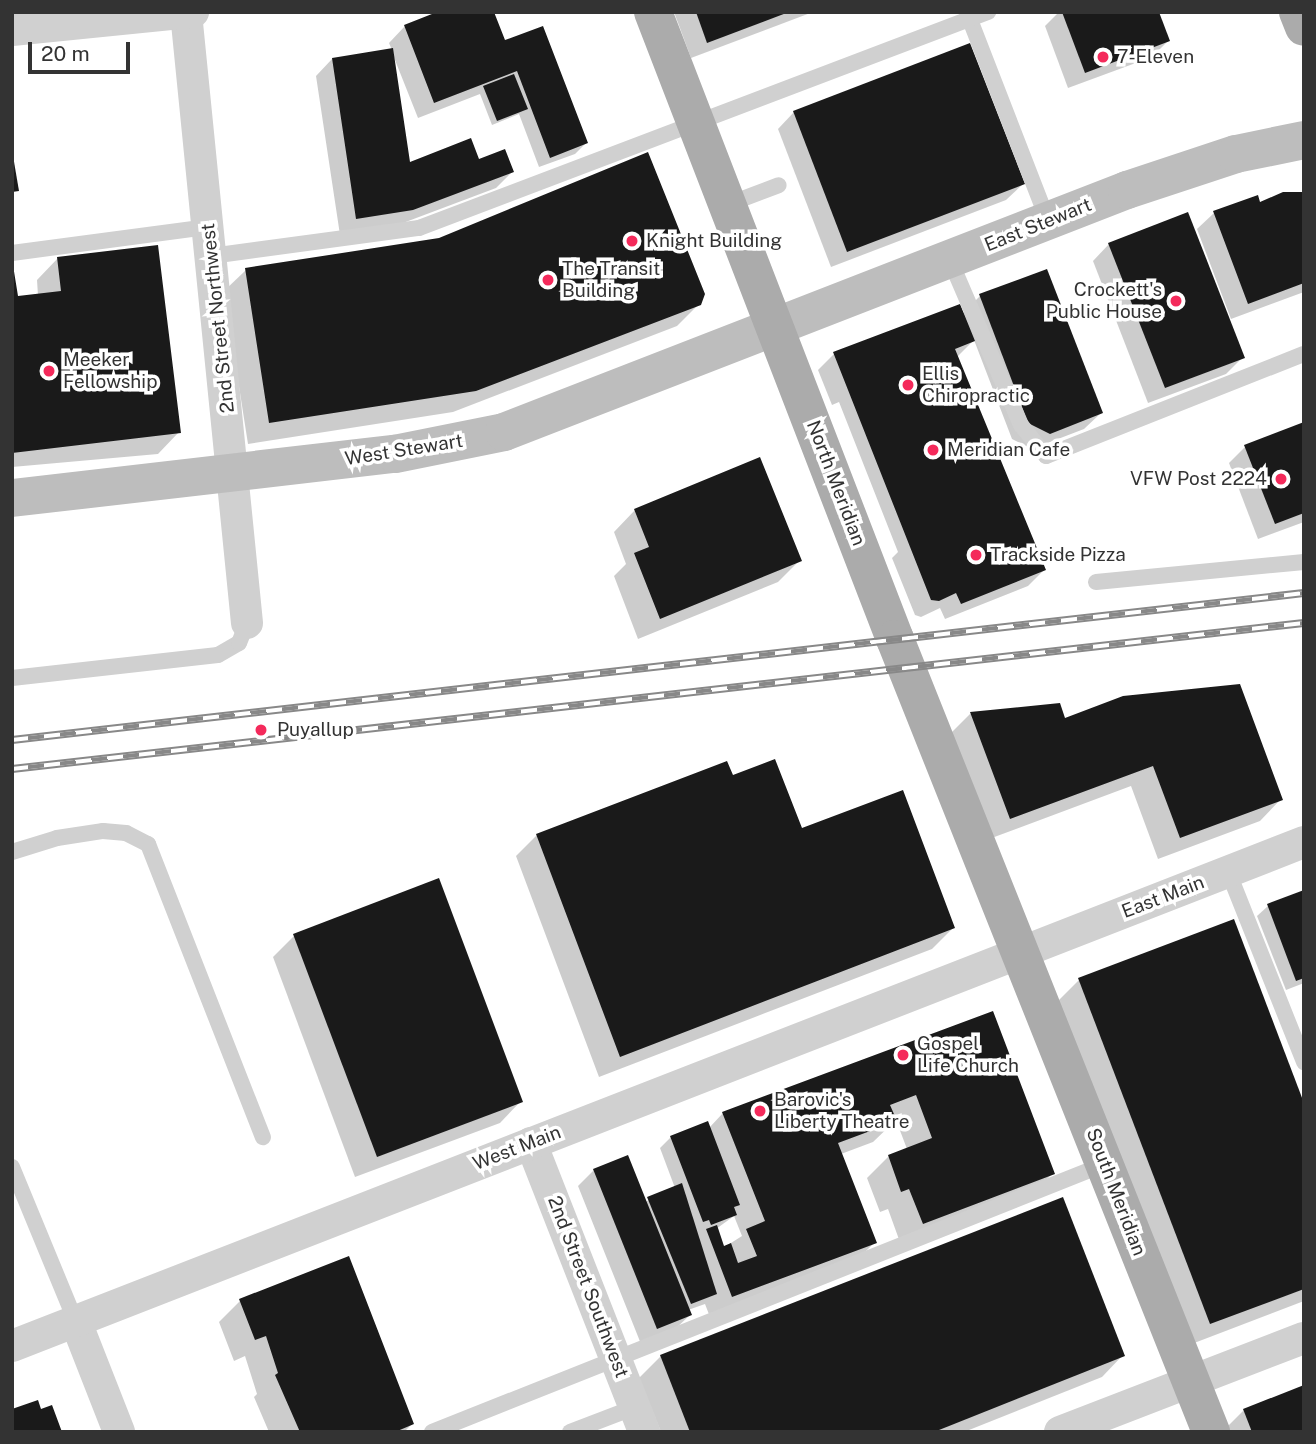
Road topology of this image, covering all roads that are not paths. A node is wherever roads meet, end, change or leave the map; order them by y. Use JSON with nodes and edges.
{"nodes":[{"id":1,"x":193,"y":12,"type":"edge"},
{"id":2,"x":653,"y":12,"type":"edge"},
{"id":3,"x":988,"y":12,"type":"edge"},
{"id":4,"x":1298,"y":12,"type":"edge"},
{"id":5,"x":186,"y":13,"type":"edge"},
{"id":6,"x":969,"y":16,"type":"edge"},
{"id":7,"x":1304,"y":27,"type":"edge"},
{"id":8,"x":12,"y":30,"type":"edge"},
{"id":9,"x":697,"y":123,"type":"junction"},
{"id":10,"x":1304,"y":140,"type":"edge"},
{"id":11,"x":779,"y":185,"type":"dead end"},
{"id":12,"x":729,"y":204,"type":"junction"},
{"id":13,"x":1048,"y":221,"type":"junction"},
{"id":14,"x":210,"y":242,"type":"junction"},
{"id":15,"x":12,"y":253,"type":"edge"},
{"id":16,"x":950,"y":260,"type":"junction"},
{"id":17,"x":777,"y":327,"type":"junction"},
{"id":18,"x":1304,"y":354,"type":"edge"},
{"id":19,"x":234,"y":474,"type":"junction"},
{"id":20,"x":12,"y":498,"type":"edge"},
{"id":21,"x":1304,"y":562,"type":"edge"},
{"id":22,"x":1096,"y":582,"type":"dead end"},
{"id":23,"x":247,"y":623,"type":"joint"},
{"id":24,"x":12,"y":678,"type":"edge"},
{"id":25,"x":1304,"y":842,"type":"edge"},
{"id":26,"x":12,"y":852,"type":"edge"},
{"id":27,"x":1228,"y":871,"type":"junction"},
{"id":28,"x":1023,"y":952,"type":"junction"},
{"id":29,"x":1304,"y":1062,"type":"edge"},
{"id":30,"x":264,"y":1137,"type":"dead end"},
{"id":31,"x":531,"y":1143,"type":"junction"},
{"id":32,"x":1105,"y":1164,"type":"junction"},
{"id":33,"x":12,"y":1167,"type":"edge"},
{"id":34,"x":76,"y":1322,"type":"junction"},
{"id":35,"x":1304,"y":1338,"type":"edge"},
{"id":36,"x":12,"y":1346,"type":"edge"},
{"id":37,"x":616,"y":1359,"type":"junction"},
{"id":38,"x":1191,"y":1381,"type":"junction"},
{"id":39,"x":640,"y":1419,"type":"edge"},
{"id":40,"x":119,"y":1432,"type":"edge"},
{"id":41,"x":432,"y":1432,"type":"edge"},
{"id":42,"x":570,"y":1432,"type":"edge"},
{"id":43,"x":1060,"y":1432,"type":"edge"},
{"id":44,"x":1211,"y":1432,"type":"edge"}],
"edges":[{"from":1,"to":5,"type":"street"},
{"from":2,"to":9,"type":"main road","name":"North Meridian"},
{"from":3,"to":6,"type":"lane"},
{"from":4,"to":7,"type":"main road"},
{"from":5,"to":8,"type":"street"},
{"from":5,"to":14,"type":"street","name":"2nd Street Northwest"},
{"from":6,"to":9,"type":"lane"},
{"from":6,"to":13,"type":"lane"},
{"from":9,"to":12,"type":"main road","name":"North Meridian"},
{"from":9,"to":14,"type":"lane"},
{"from":10,"to":13,"type":"street","name":"East Stewart"},
{"from":11,"to":12,"type":"lane"},
{"from":12,"to":17,"type":"main road","name":"North Meridian"},
{"from":13,"to":16,"type":"street","name":"East Stewart"},
{"from":14,"to":15,"type":"lane"},
{"from":14,"to":19,"type":"street","name":"2nd Street Northwest"},
{"from":16,"to":17,"type":"street","name":"East Stewart"},
{"from":16,"to":18,"type":"lane"},
{"from":17,"to":19,"type":"street","name":"West Stewart"},
{"from":17,"to":28,"type":"main road","name":"North Meridian"},
{"from":19,"to":20,"type":"street","name":"West Stewart"},
{"from":19,"to":23,"type":"street","name":"2nd Street Northwest"},
{"from":21,"to":22,"type":"lane"},
{"from":23,"to":24,"type":"lane"},
{"from":25,"to":27,"type":"street","name":"East Main"},
{"from":26,"to":30,"type":"lane"},
{"from":27,"to":28,"type":"street","name":"East Main"},
{"from":27,"to":29,"type":"lane"},
{"from":28,"to":31,"type":"street","name":"West Main"},
{"from":28,"to":32,"type":"main road","name":"South Meridian"},
{"from":31,"to":34,"type":"street","name":"West Main"},
{"from":31,"to":37,"type":"street","name":"2nd Street Southwest"},
{"from":32,"to":37,"type":"lane"},
{"from":32,"to":38,"type":"main road","name":"South Meridian"},
{"from":33,"to":34,"type":"lane"},
{"from":34,"to":36,"type":"street","name":"West Main"},
{"from":34,"to":40,"type":"street"},
{"from":35,"to":38,"type":"street"},
{"from":37,"to":39,"type":"street","name":"2nd Street Southwest"},
{"from":37,"to":41,"type":"lane"},
{"from":38,"to":43,"type":"street"},
{"from":38,"to":44,"type":"main road","name":"South Meridian"},
{"from":39,"to":42,"type":"lane"}]}
